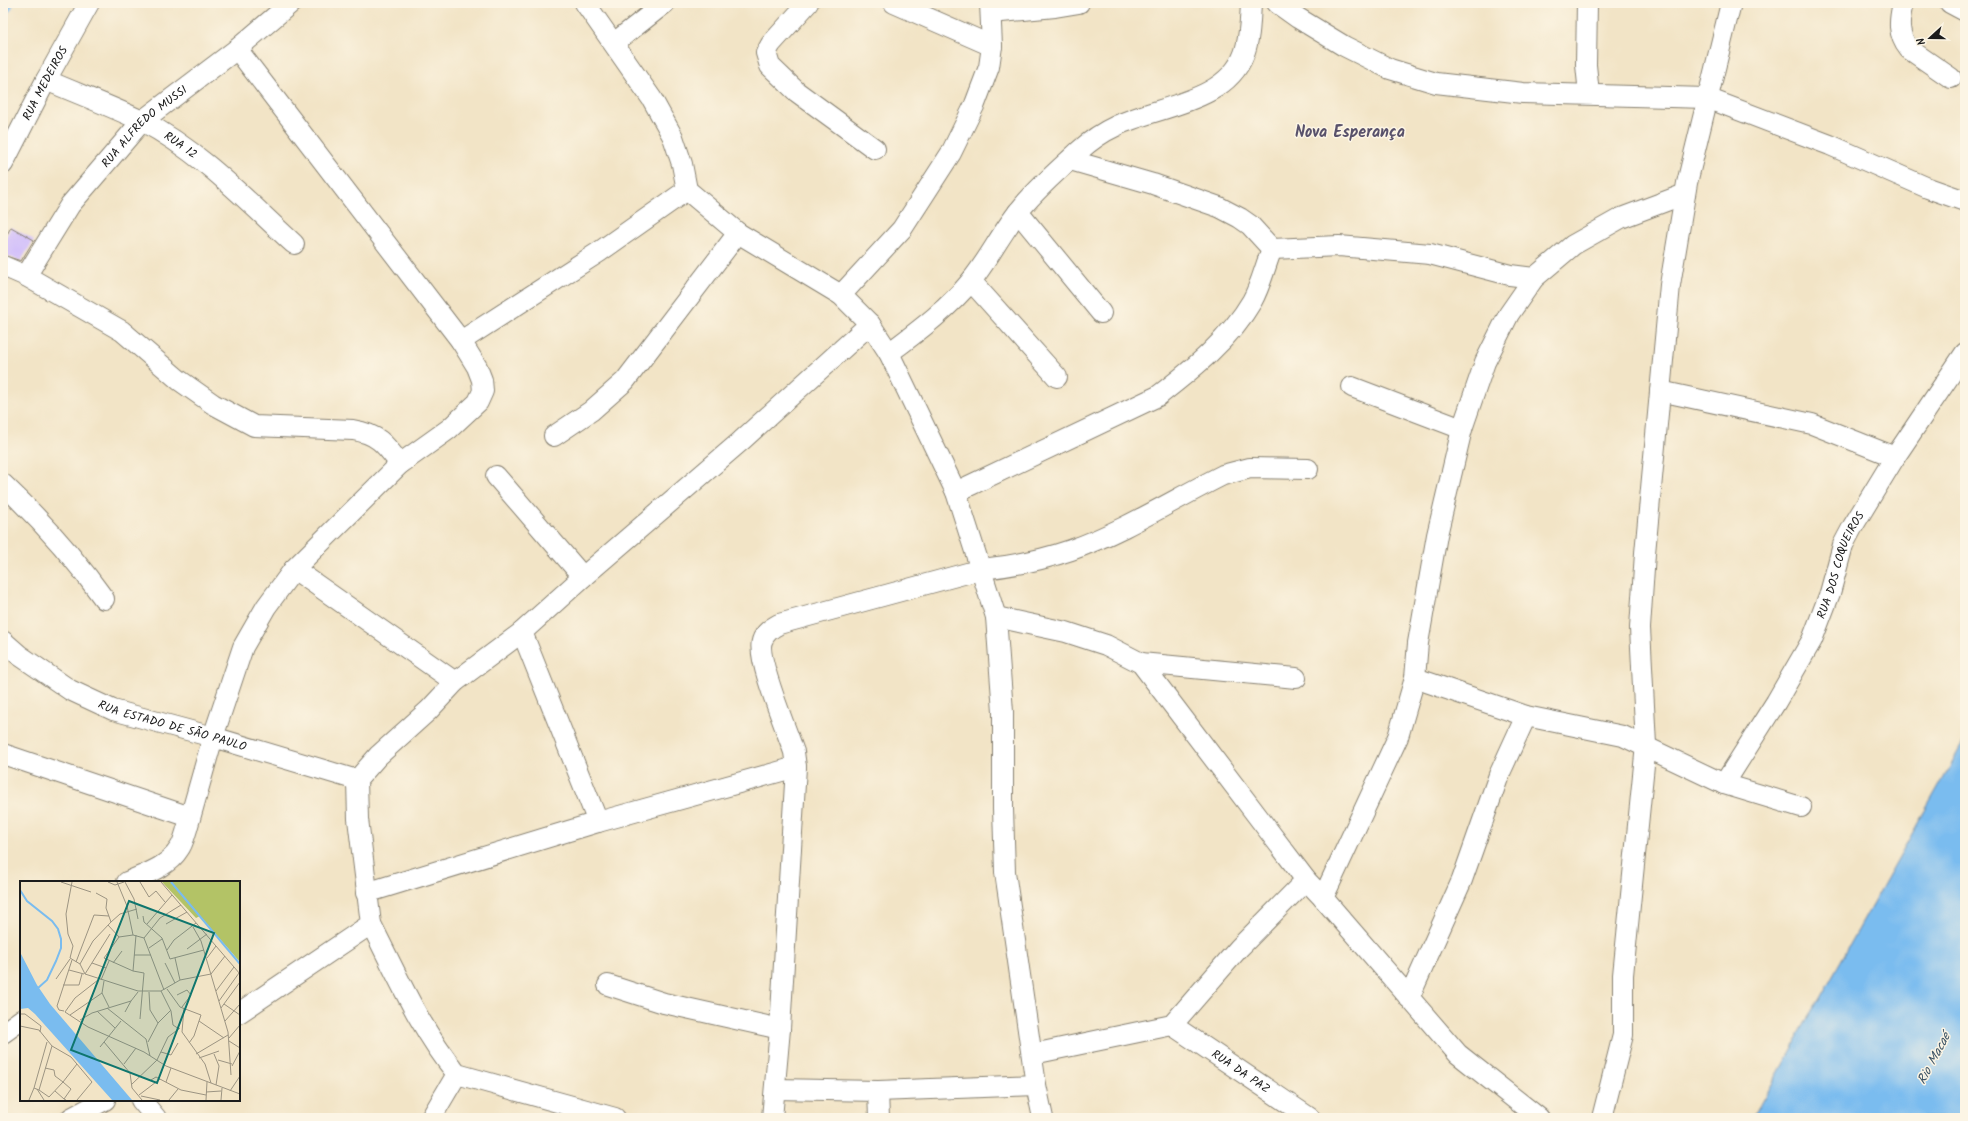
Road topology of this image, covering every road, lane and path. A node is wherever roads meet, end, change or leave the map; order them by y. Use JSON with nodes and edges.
{"nodes":[{"id":1,"x":89,"y":3,"type":"edge"},
{"id":2,"x":291,"y":3,"type":"edge"},
{"id":3,"x":585,"y":3,"type":"edge"},
{"id":4,"x":665,"y":3,"type":"edge"},
{"id":5,"x":808,"y":3,"type":"edge"},
{"id":6,"x":894,"y":3,"type":"edge"},
{"id":7,"x":1079,"y":3,"type":"edge"},
{"id":8,"x":1251,"y":3,"type":"edge"},
{"id":9,"x":1277,"y":3,"type":"edge"},
{"id":10,"x":1587,"y":3,"type":"edge"},
{"id":11,"x":1731,"y":3,"type":"edge"},
{"id":12,"x":1903,"y":3,"type":"edge"},
{"id":13,"x":1950,"y":3,"type":"edge"},
{"id":14,"x":990,"y":8,"type":"edge"},
{"id":15,"x":1965,"y":11,"type":"edge"},
{"id":16,"x":614,"y":43,"type":"junction"},
{"id":17,"x":992,"y":46,"type":"junction"},
{"id":18,"x":237,"y":49,"type":"junction"},
{"id":19,"x":1951,"y":78,"type":"dead end"},
{"id":20,"x":46,"y":80,"type":"junction"},
{"id":21,"x":1589,"y":94,"type":"junction"},
{"id":22,"x":1707,"y":98,"type":"junction"},
{"id":23,"x":142,"y":122,"type":"junction"},
{"id":24,"x":875,"y":149,"type":"dead end"},
{"id":25,"x":1070,"y":160,"type":"junction"},
{"id":26,"x":3,"y":164,"type":"edge"},
{"id":27,"x":687,"y":190,"type":"junction"},
{"id":28,"x":1685,"y":194,"type":"junction"},
{"id":29,"x":1965,"y":201,"type":"edge"},
{"id":30,"x":1018,"y":212,"type":"junction"},
{"id":31,"x":738,"y":233,"type":"junction"},
{"id":32,"x":294,"y":244,"type":"dead end"},
{"id":33,"x":1272,"y":249,"type":"junction"},
{"id":34,"x":3,"y":266,"type":"edge"},
{"id":35,"x":26,"y":276,"type":"junction"},
{"id":36,"x":1534,"y":278,"type":"junction"},
{"id":37,"x":971,"y":281,"type":"junction"},
{"id":38,"x":841,"y":295,"type":"junction"},
{"id":39,"x":1101,"y":313,"type":"dead end"},
{"id":40,"x":870,"y":324,"type":"junction"},
{"id":41,"x":461,"y":341,"type":"junction"},
{"id":42,"x":1965,"y":352,"type":"edge"},
{"id":43,"x":889,"y":353,"type":"junction"},
{"id":44,"x":1057,"y":377,"type":"dead end"},
{"id":45,"x":1352,"y":387,"type":"dead end"},
{"id":46,"x":1660,"y":390,"type":"junction"},
{"id":47,"x":1462,"y":429,"type":"junction"},
{"id":48,"x":554,"y":436,"type":"dead end"},
{"id":49,"x":1895,"y":457,"type":"junction"},
{"id":50,"x":400,"y":464,"type":"junction"},
{"id":51,"x":1308,"y":469,"type":"dead end"},
{"id":52,"x":496,"y":476,"type":"dead end"},
{"id":53,"x":3,"y":484,"type":"edge"},
{"id":54,"x":956,"y":492,"type":"junction"},
{"id":55,"x":294,"y":569,"type":"junction"},
{"id":56,"x":982,"y":569,"type":"junction"},
{"id":57,"x":583,"y":577,"type":"junction"},
{"id":58,"x":104,"y":599,"type":"dead end"},
{"id":59,"x":996,"y":617,"type":"junction"},
{"id":60,"x":522,"y":632,"type":"junction"},
{"id":61,"x":3,"y":641,"type":"edge"},
{"id":62,"x":1141,"y":662,"type":"junction"},
{"id":63,"x":1296,"y":678,"type":"dead end"},
{"id":64,"x":1414,"y":678,"type":"junction"},
{"id":65,"x":455,"y":682,"type":"junction"},
{"id":66,"x":1526,"y":716,"type":"junction"},
{"id":67,"x":213,"y":737,"type":"junction"},
{"id":68,"x":1646,"y":745,"type":"junction"},
{"id":69,"x":3,"y":754,"type":"edge"},
{"id":70,"x":796,"y":767,"type":"junction"},
{"id":71,"x":357,"y":780,"type":"junction"},
{"id":72,"x":1724,"y":784,"type":"junction"},
{"id":73,"x":1801,"y":807,"type":"dead end"},
{"id":74,"x":190,"y":817,"type":"junction"},
{"id":75,"x":598,"y":822,"type":"junction"},
{"id":76,"x":1306,"y":880,"type":"junction"},
{"id":77,"x":129,"y":881,"type":"edge"},
{"id":78,"x":366,"y":893,"type":"junction"},
{"id":79,"x":1324,"y":898,"type":"junction"},
{"id":80,"x":371,"y":924,"type":"junction"},
{"id":81,"x":608,"y":985,"type":"dead end"},
{"id":82,"x":1409,"y":998,"type":"junction"},
{"id":83,"x":240,"y":1012,"type":"edge"},
{"id":84,"x":20,"y":1021,"type":"edge"},
{"id":85,"x":1172,"y":1025,"type":"junction"},
{"id":86,"x":780,"y":1029,"type":"junction"},
{"id":87,"x":3,"y":1033,"type":"edge"},
{"id":88,"x":1033,"y":1054,"type":"junction"},
{"id":89,"x":457,"y":1074,"type":"junction"},
{"id":90,"x":1036,"y":1085,"type":"junction"},
{"id":91,"x":775,"y":1089,"type":"junction"},
{"id":92,"x":878,"y":1091,"type":"junction"},
{"id":93,"x":103,"y":1101,"type":"edge"},
{"id":94,"x":142,"y":1101,"type":"edge"},
{"id":95,"x":71,"y":1118,"type":"edge"},
{"id":96,"x":156,"y":1118,"type":"edge"},
{"id":97,"x":431,"y":1118,"type":"edge"},
{"id":98,"x":615,"y":1118,"type":"edge"},
{"id":99,"x":772,"y":1118,"type":"edge"},
{"id":100,"x":879,"y":1118,"type":"edge"},
{"id":101,"x":1043,"y":1118,"type":"edge"},
{"id":102,"x":1310,"y":1118,"type":"edge"},
{"id":103,"x":1539,"y":1118,"type":"edge"},
{"id":104,"x":1602,"y":1118,"type":"edge"}],
"edges":[{"from":1,"to":20,"type":"street","name":"RUA MEDEIROS"},
{"from":2,"to":18,"type":"street","name":"RUA ALFREDO MUSSI"},
{"from":3,"to":16,"type":"street"},
{"from":4,"to":16,"type":"street"},
{"from":5,"to":24,"type":"street"},
{"from":6,"to":17,"type":"street"},
{"from":7,"to":14,"type":"street"},
{"from":8,"to":25,"type":"street"},
{"from":9,"to":21,"type":"street"},
{"from":10,"to":21,"type":"street"},
{"from":11,"to":22,"type":"street"},
{"from":12,"to":19,"type":"street"},
{"from":13,"to":15,"type":"street"},
{"from":14,"to":17,"type":"street"},
{"from":16,"to":27,"type":"street"},
{"from":17,"to":38,"type":"street"},
{"from":18,"to":23,"type":"street","name":"RUA ALFREDO MUSSI"},
{"from":18,"to":41,"type":"street"},
{"from":20,"to":23,"type":"street","name":"RUA 12"},
{"from":20,"to":26,"type":"street","name":"RUA MEDEIROS"},
{"from":21,"to":22,"type":"street"},
{"from":22,"to":28,"type":"street"},
{"from":22,"to":29,"type":"street"},
{"from":23,"to":32,"type":"street","name":"RUA 12"},
{"from":23,"to":35,"type":"street","name":"RUA ALFREDO MUSSI"},
{"from":25,"to":30,"type":"street"},
{"from":25,"to":33,"type":"street"},
{"from":27,"to":31,"type":"street"},
{"from":27,"to":41,"type":"street"},
{"from":28,"to":36,"type":"street"},
{"from":28,"to":46,"type":"street"},
{"from":30,"to":37,"type":"street"},
{"from":30,"to":39,"type":"street"},
{"from":31,"to":38,"type":"street"},
{"from":31,"to":48,"type":"street"},
{"from":33,"to":36,"type":"street"},
{"from":33,"to":54,"type":"street"},
{"from":34,"to":35,"type":"street"},
{"from":35,"to":50,"type":"street"},
{"from":36,"to":47,"type":"street"},
{"from":37,"to":43,"type":"street"},
{"from":37,"to":44,"type":"street"},
{"from":38,"to":40,"type":"street"},
{"from":40,"to":43,"type":"street"},
{"from":40,"to":57,"type":"street"},
{"from":41,"to":50,"type":"street"},
{"from":42,"to":49,"type":"street","name":"RUA DOS COQUEIROS"},
{"from":43,"to":54,"type":"street"},
{"from":45,"to":47,"type":"street"},
{"from":46,"to":49,"type":"street"},
{"from":46,"to":68,"type":"street"},
{"from":47,"to":64,"type":"street"},
{"from":49,"to":72,"type":"street","name":"RUA DOS COQUEIROS"},
{"from":50,"to":55,"type":"street"},
{"from":51,"to":56,"type":"street"},
{"from":52,"to":57,"type":"street"},
{"from":53,"to":58,"type":"street"},
{"from":54,"to":56,"type":"street"},
{"from":55,"to":65,"type":"street"},
{"from":55,"to":67,"type":"street"},
{"from":56,"to":59,"type":"street"},
{"from":56,"to":70,"type":"street"},
{"from":57,"to":60,"type":"street"},
{"from":59,"to":62,"type":"street"},
{"from":59,"to":88,"type":"street"},
{"from":60,"to":65,"type":"street"},
{"from":60,"to":75,"type":"street"},
{"from":61,"to":67,"type":"street","name":"RUA ESTADO DE SÃO PAULO"},
{"from":62,"to":63,"type":"street"},
{"from":62,"to":76,"type":"street"},
{"from":64,"to":66,"type":"street"},
{"from":64,"to":79,"type":"street"},
{"from":65,"to":71,"type":"street"},
{"from":66,"to":68,"type":"street"},
{"from":66,"to":82,"type":"street"},
{"from":67,"to":71,"type":"street","name":"RUA ESTADO DE SÃO PAULO"},
{"from":67,"to":74,"type":"street"},
{"from":68,"to":72,"type":"street"},
{"from":68,"to":104,"type":"street"},
{"from":69,"to":74,"type":"street"},
{"from":70,"to":75,"type":"street"},
{"from":70,"to":86,"type":"street"},
{"from":71,"to":78,"type":"street"},
{"from":72,"to":73,"type":"street"},
{"from":74,"to":77,"type":"street"},
{"from":75,"to":78,"type":"street"},
{"from":76,"to":79,"type":"street"},
{"from":76,"to":85,"type":"street"},
{"from":78,"to":80,"type":"street"},
{"from":79,"to":82,"type":"street"},
{"from":80,"to":83,"type":"street"},
{"from":80,"to":89,"type":"street"},
{"from":81,"to":86,"type":"street"},
{"from":82,"to":103,"type":"street"},
{"from":84,"to":87,"type":"street"},
{"from":85,"to":88,"type":"street"},
{"from":85,"to":102,"type":"street","name":"RUA DA PAZ"},
{"from":86,"to":91,"type":"street"},
{"from":88,"to":90,"type":"street"},
{"from":89,"to":97,"type":"street"},
{"from":89,"to":98,"type":"street"},
{"from":90,"to":92,"type":"street"},
{"from":90,"to":101,"type":"street"},
{"from":91,"to":92,"type":"street"},
{"from":91,"to":99,"type":"street"},
{"from":92,"to":100,"type":"street"},
{"from":93,"to":95,"type":"street"},
{"from":94,"to":96,"type":"street"}]}
